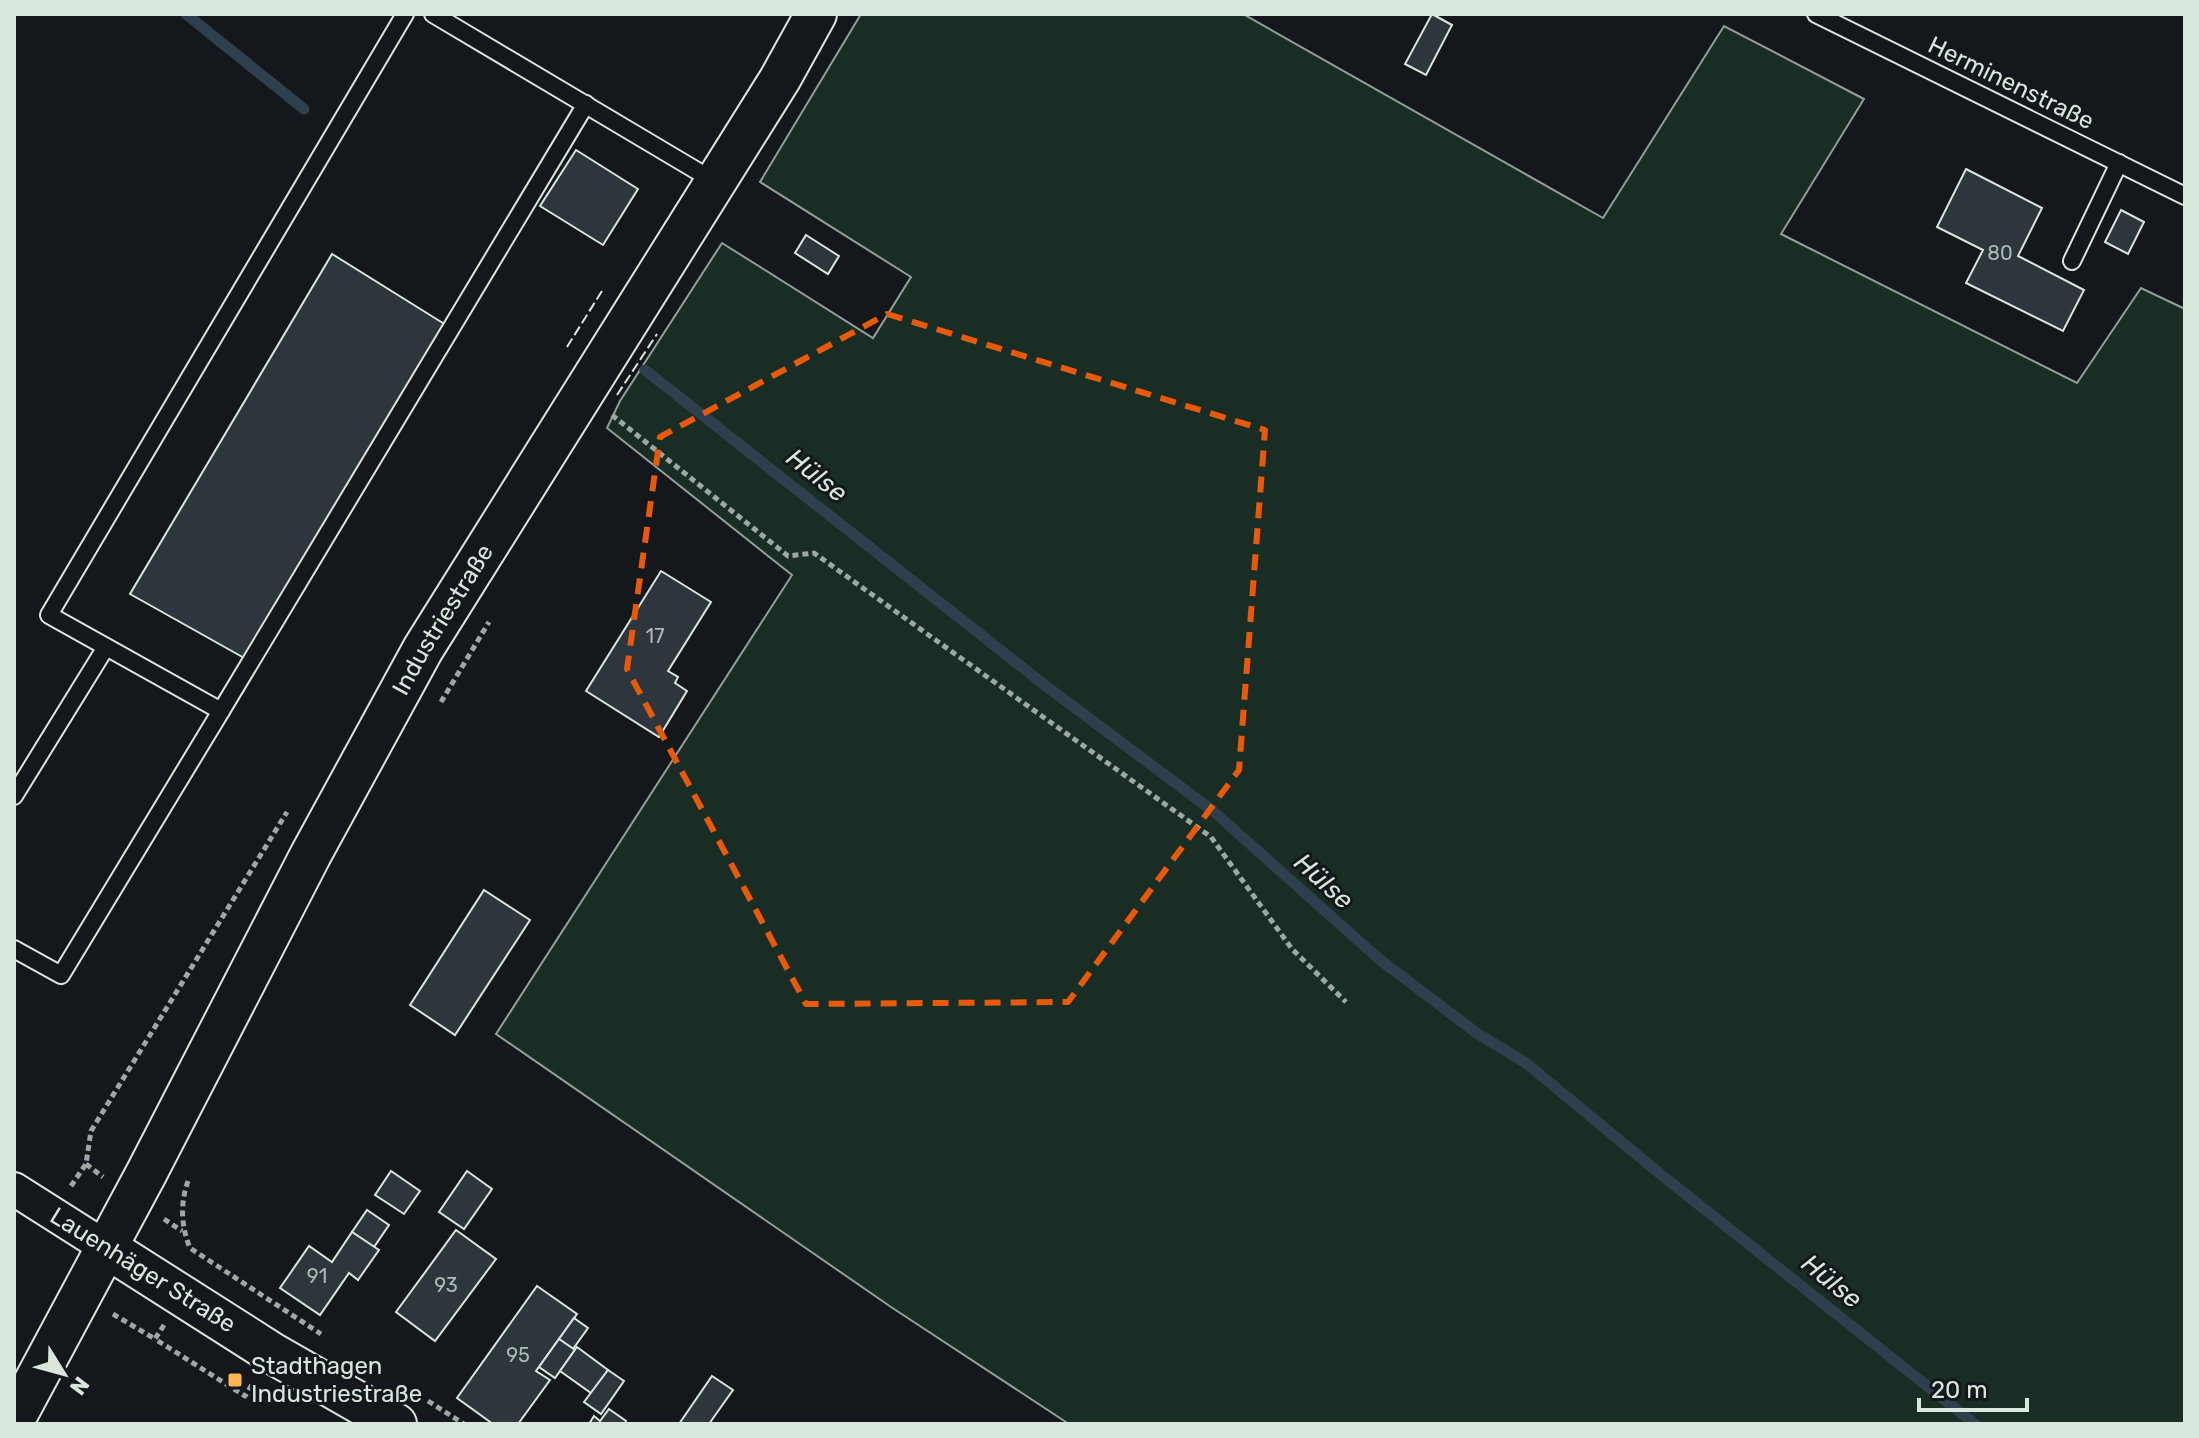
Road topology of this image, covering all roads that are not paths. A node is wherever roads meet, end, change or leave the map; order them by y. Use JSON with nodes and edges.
{"nodes":[{"id":1,"x":405,"y":14,"type":"edge"},
{"id":2,"x":433,"y":14,"type":"edge"},
{"id":3,"x":816,"y":14,"type":"edge"},
{"id":4,"x":1816,"y":14,"type":"edge"},
{"id":5,"x":586,"y":104,"type":"junction"},
{"id":6,"x":2119,"y":163,"type":"junction"},
{"id":7,"x":714,"y":181,"type":"junction"},
{"id":8,"x":2185,"y":196,"type":"edge"},
{"id":9,"x":2072,"y":261,"type":"dead end"},
{"id":10,"x":106,"y":647,"type":"junction"},
{"id":11,"x":221,"y":711,"type":"junction"},
{"id":12,"x":14,"y":796,"type":"edge"},
{"id":13,"x":14,"y":949,"type":"edge"},
{"id":14,"x":14,"y":1189,"type":"edge"},
{"id":15,"x":107,"y":1248,"type":"junction"},
{"id":16,"x":410,"y":1412,"type":"edge"},
{"id":17,"x":14,"y":1420,"type":"edge"}],
"edges":[{"from":1,"to":10,"type":"lane"},
{"from":2,"to":5,"type":"lane"},
{"from":3,"to":7,"type":"street","name":"Industriestraße"},
{"from":4,"to":6,"type":"lane","name":"Herminenstraße"},
{"from":5,"to":7,"type":"lane"},
{"from":5,"to":11,"type":"lane"},
{"from":6,"to":8,"type":"lane","name":"Herminenstraße"},
{"from":6,"to":9,"type":"lane"},
{"from":7,"to":15,"type":"street","name":"Industriestraße"},
{"from":10,"to":11,"type":"lane"},
{"from":10,"to":12,"type":"lane"},
{"from":11,"to":13,"type":"lane"},
{"from":14,"to":15,"type":"street","name":"Lauenhäger Straße"},
{"from":15,"to":16,"type":"street","name":"Lauenhäger Straße"},
{"from":15,"to":17,"type":"street","name":"Industriestraße"}]}
